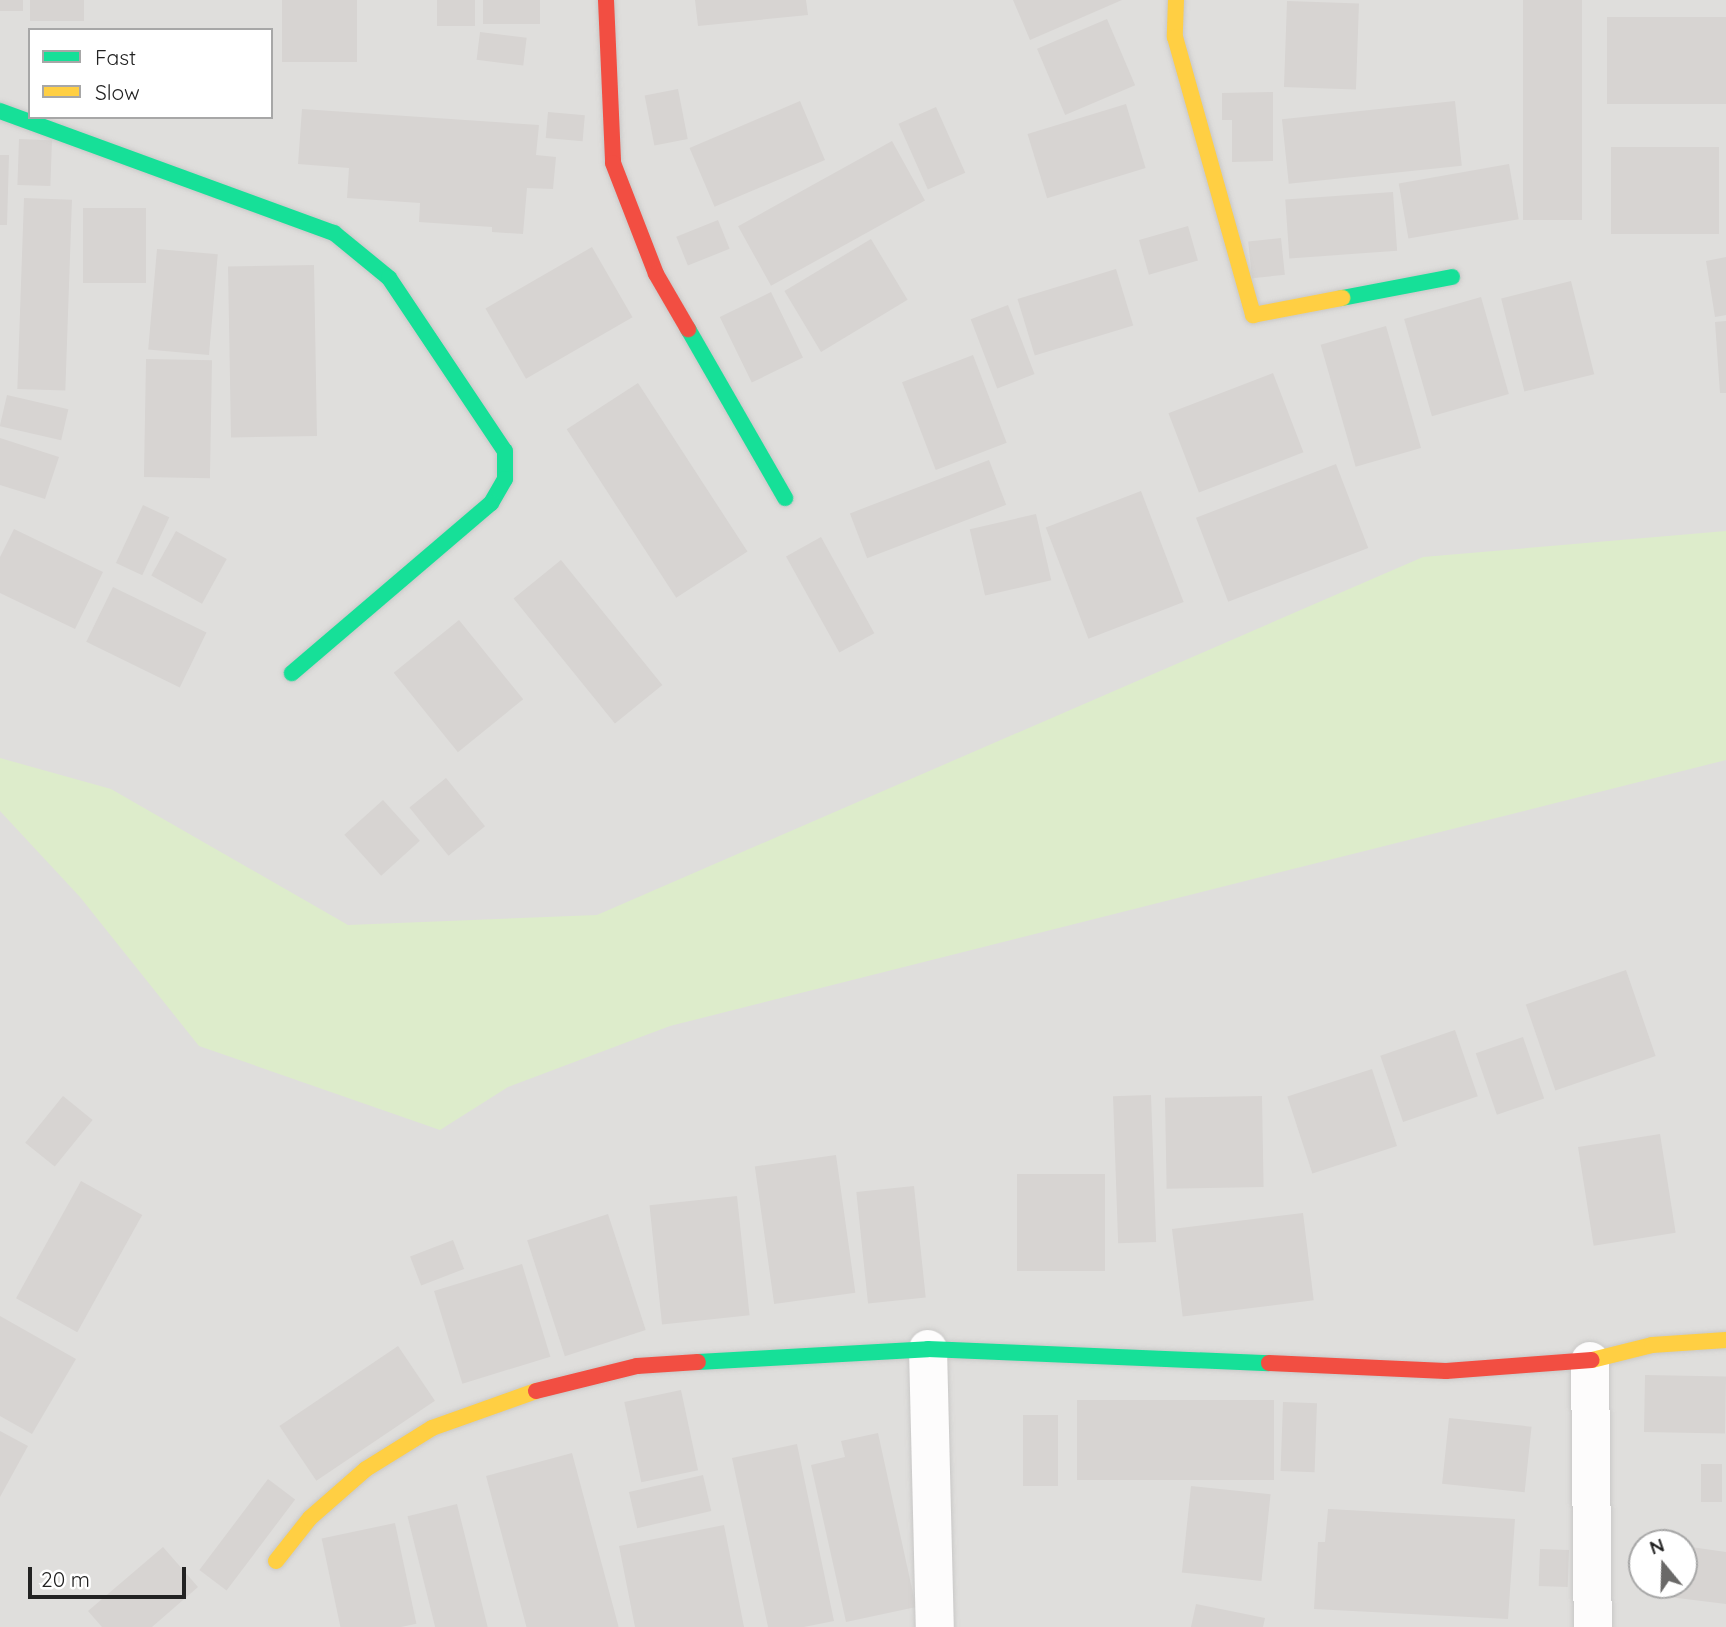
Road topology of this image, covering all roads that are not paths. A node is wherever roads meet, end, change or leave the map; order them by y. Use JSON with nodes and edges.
{"nodes":[{"id":1,"x":606,"y":0,"type":"edge"},
{"id":2,"x":1176,"y":0,"type":"edge"},
{"id":3,"x":0,"y":111,"type":"edge"},
{"id":4,"x":1451,"y":277,"type":"dead end"},
{"id":5,"x":785,"y":498,"type":"dead end"},
{"id":6,"x":292,"y":673,"type":"dead end"},
{"id":7,"x":1726,"y":1340,"type":"edge"},
{"id":8,"x":928,"y":1349,"type":"junction"},
{"id":9,"x":1590,"y":1361,"type":"junction"},
{"id":10,"x":276,"y":1561,"type":"dead end"},
{"id":11,"x":935,"y":1627,"type":"edge"},
{"id":12,"x":1593,"y":1627,"type":"edge"}],
"edges":[{"from":1,"to":5,"type":"street"},
{"from":2,"to":4,"type":"street"},
{"from":3,"to":6,"type":"street"},
{"from":7,"to":9,"type":"street"},
{"from":8,"to":9,"type":"street"},
{"from":8,"to":10,"type":"street"},
{"from":8,"to":11,"type":"street"},
{"from":9,"to":12,"type":"street"}]}
